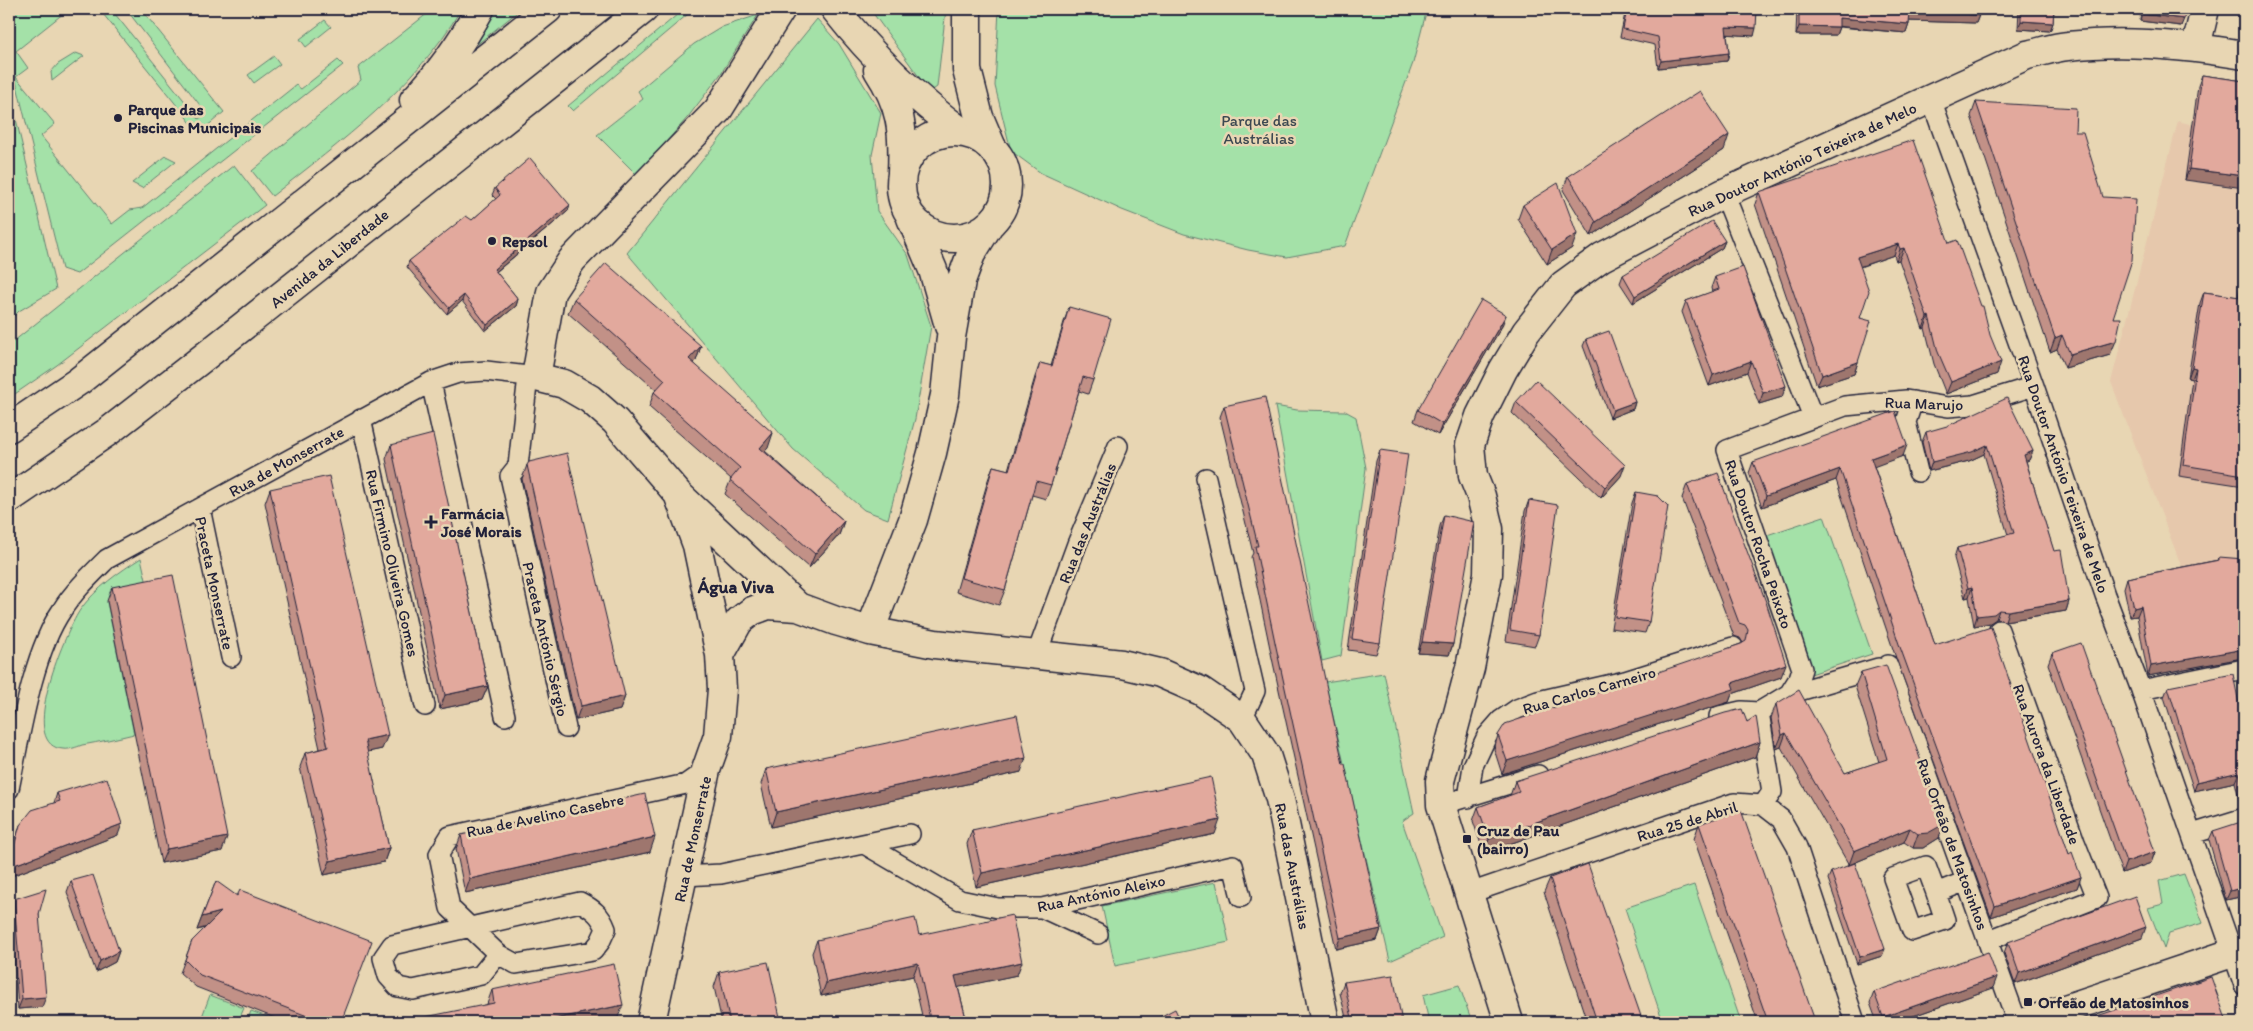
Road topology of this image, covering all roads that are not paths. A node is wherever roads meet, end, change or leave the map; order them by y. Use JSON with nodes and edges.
{"nodes":[{"id":1,"x":480,"y":9,"type":"edge"},
{"id":2,"x":548,"y":9,"type":"edge"},
{"id":3,"x":644,"y":9,"type":"edge"},
{"id":4,"x":781,"y":9,"type":"edge"},
{"id":5,"x":835,"y":9,"type":"edge"},
{"id":6,"x":966,"y":9,"type":"edge"},
{"id":7,"x":2206,"y":9,"type":"edge"},
{"id":8,"x":852,"y":31,"type":"junction"},
{"id":9,"x":2196,"y":47,"type":"junction"},
{"id":10,"x":2244,"y":55,"type":"edge"},
{"id":11,"x":1931,"y":99,"type":"junction"},
{"id":12,"x":963,"y":133,"type":"junction"},
{"id":13,"x":993,"y":150,"type":"junction"},
{"id":14,"x":901,"y":176,"type":"junction"},
{"id":15,"x":325,"y":187,"type":"junction"},
{"id":16,"x":1724,"y":193,"type":"junction"},
{"id":17,"x":911,"y":216,"type":"junction"},
{"id":18,"x":989,"y":225,"type":"junction"},
{"id":19,"x":951,"y":337,"type":"junction"},
{"id":20,"x":532,"y":376,"type":"junction"},
{"id":21,"x":431,"y":382,"type":"junction"},
{"id":22,"x":2034,"y":386,"type":"junction"},
{"id":23,"x":1913,"y":401,"type":"junction"},
{"id":24,"x":1813,"y":417,"type":"junction"},
{"id":25,"x":361,"y":419,"type":"junction"},
{"id":26,"x":9,"y":428,"type":"edge"},
{"id":27,"x":1118,"y":446,"type":"dead end"},
{"id":28,"x":1918,"y":472,"type":"dead end"},
{"id":29,"x":1206,"y":478,"type":"dead end"},
{"id":30,"x":678,"y":494,"type":"junction"},
{"id":31,"x":9,"y":499,"type":"edge"},
{"id":32,"x":200,"y":508,"type":"junction"},
{"id":33,"x":798,"y":607,"type":"junction"},
{"id":34,"x":2000,"y":630,"type":"dead end"},
{"id":35,"x":870,"y":631,"type":"junction"},
{"id":36,"x":1733,"y":647,"type":"edge"},
{"id":37,"x":720,"y":655,"type":"junction"},
{"id":38,"x":1036,"y":656,"type":"junction"},
{"id":39,"x":231,"y":657,"type":"dead end"},
{"id":40,"x":2244,"y":669,"type":"edge"},
{"id":41,"x":2141,"y":690,"type":"junction"},
{"id":42,"x":1789,"y":694,"type":"junction"},
{"id":43,"x":425,"y":706,"type":"dead end"},
{"id":44,"x":1758,"y":712,"type":"junction"},
{"id":45,"x":505,"y":716,"type":"dead end"},
{"id":46,"x":1242,"y":719,"type":"junction"},
{"id":47,"x":1699,"y":722,"type":"edge"},
{"id":48,"x":566,"y":728,"type":"dead end"},
{"id":49,"x":1559,"y":768,"type":"edge"},
{"id":50,"x":706,"y":770,"type":"junction"},
{"id":51,"x":10,"y":780,"type":"edge"},
{"id":52,"x":1468,"y":798,"type":"junction"},
{"id":53,"x":1441,"y":805,"type":"junction"},
{"id":54,"x":1763,"y":806,"type":"junction"},
{"id":55,"x":2244,"y":818,"type":"edge"},
{"id":56,"x":910,"y":834,"type":"dead end"},
{"id":57,"x":2192,"y":834,"type":"junction"},
{"id":58,"x":866,"y":845,"type":"junction"},
{"id":59,"x":684,"y":876,"type":"junction"},
{"id":60,"x":1966,"y":881,"type":"junction"},
{"id":61,"x":1470,"y":893,"type":"junction"},
{"id":62,"x":1936,"y":893,"type":"dead end"},
{"id":63,"x":1241,"y":897,"type":"dead end"},
{"id":64,"x":1042,"y":908,"type":"junction"},
{"id":65,"x":468,"y":927,"type":"junction"},
{"id":66,"x":1098,"y":934,"type":"dead end"},
{"id":67,"x":1989,"y":940,"type":"junction"},
{"id":68,"x":2239,"y":951,"type":"edge"},
{"id":69,"x":498,"y":954,"type":"junction"},
{"id":70,"x":2244,"y":985,"type":"edge"},
{"id":71,"x":2031,"y":1021,"type":"edge"},
{"id":72,"x":651,"y":1022,"type":"edge"},
{"id":73,"x":1324,"y":1022,"type":"edge"},
{"id":74,"x":1509,"y":1022,"type":"edge"},
{"id":75,"x":1855,"y":1022,"type":"edge"}],
"edges":[{"from":1,"to":15,"type":"main road"},
{"from":2,"to":15,"type":"main road"},
{"from":3,"to":31,"type":"main road","name":"Avenida da Liberdade"},
{"from":4,"to":20,"type":"main road"},
{"from":5,"to":8,"type":"main road"},
{"from":6,"to":13,"type":"main road"},
{"from":7,"to":9,"type":"main road"},
{"from":8,"to":12,"type":"main road"},
{"from":8,"to":14,"type":"main road"},
{"from":9,"to":10,"type":"main road"},
{"from":9,"to":11,"type":"main road"},
{"from":11,"to":16,"type":"main road","name":"Rua Doutor António Teixeira de Melo"},
{"from":11,"to":22,"type":"street","name":"Rua Doutor António Teixeira de Melo"},
{"from":12,"to":13,"type":"main road"},
{"from":12,"to":14,"type":"main road"},
{"from":13,"to":18,"type":"main road"},
{"from":14,"to":17,"type":"main road"},
{"from":15,"to":26,"type":"main road"},
{"from":16,"to":24,"type":"street"},
{"from":16,"to":53,"type":"main road","name":"Rua Doutor António Teixeira de Melo"},
{"from":17,"to":18,"type":"main road"},
{"from":17,"to":19,"type":"main road"},
{"from":18,"to":19,"type":"main road"},
{"from":19,"to":35,"type":"main road"},
{"from":20,"to":21,"type":"street","name":"Rua de Monserrate"},
{"from":20,"to":30,"type":"main road","name":"Rua de Monserrate"},
{"from":20,"to":48,"type":"street","name":"Praceta António Sérgio"},
{"from":21,"to":25,"type":"street","name":"Rua de Monserrate"},
{"from":21,"to":45,"type":"street"},
{"from":22,"to":23,"type":"street","name":"Rua Marujo"},
{"from":22,"to":41,"type":"street","name":"Rua Doutor António Teixeira de Melo"},
{"from":23,"to":24,"type":"street","name":"Rua Marujo"},
{"from":23,"to":28,"type":"street"},
{"from":24,"to":42,"type":"street","name":"Rua Doutor Rocha Peixoto"},
{"from":25,"to":32,"type":"street","name":"Rua de Monserrate"},
{"from":25,"to":43,"type":"street","name":"Rua Firmino Oliveira Gomes"},
{"from":27,"to":38,"type":"street","name":"Rua das Austrálias"},
{"from":29,"to":46,"type":"street"},
{"from":30,"to":33,"type":"main road","name":"Rua de Monserrate"},
{"from":30,"to":37,"type":"main road","name":"Rua de Monserrate"},
{"from":32,"to":39,"type":"street","name":"Praceta Monserrate"},
{"from":32,"to":51,"type":"street","name":"Rua de Monserrate"},
{"from":33,"to":35,"type":"main road","name":"Rua de Monserrate"},
{"from":33,"to":37,"type":"main road","name":"Rua de Monserrate"},
{"from":34,"to":67,"type":"street","name":"Rua Aurora da Liberdade"},
{"from":35,"to":38,"type":"main road","name":"Rua das Austrálias"},
{"from":36,"to":52,"type":"street","name":"Rua Carlos Carneiro"},
{"from":37,"to":50,"type":"main road","name":"Rua de Monserrate"},
{"from":38,"to":46,"type":"main road","name":"Rua das Austrálias"},
{"from":40,"to":41,"type":"street"},
{"from":41,"to":57,"type":"street","name":"Rua Doutor António Teixeira de Melo"},
{"from":42,"to":44,"type":"street"},
{"from":42,"to":60,"type":"street","name":"Rua Orfeão de Matosinhos"},
{"from":44,"to":47,"type":"street"},
{"from":44,"to":54,"type":"street"},
{"from":46,"to":73,"type":"main road","name":"Rua das Austrálias"},
{"from":49,"to":52,"type":"street"},
{"from":50,"to":59,"type":"main road","name":"Rua de Monserrate"},
{"from":50,"to":65,"type":"street","name":"Rua de Avelino Casebre"},
{"from":52,"to":53,"type":"street"},
{"from":53,"to":61,"type":"main road","name":"Rua Doutor António Teixeira de Melo"},
{"from":54,"to":61,"type":"street","name":"Rua 25 de Abril"},
{"from":54,"to":75,"type":"street"},
{"from":55,"to":57,"type":"street"},
{"from":56,"to":58,"type":"street"},
{"from":57,"to":68,"type":"street","name":"Rua Doutor António Teixeira de Melo"},
{"from":58,"to":59,"type":"street"},
{"from":58,"to":64,"type":"street","name":"Rua António Aleixo"},
{"from":59,"to":72,"type":"main road","name":"Rua de Monserrate"},
{"from":60,"to":62,"type":"street"},
{"from":60,"to":67,"type":"street","name":"Rua Orfeão de Matosinhos"},
{"from":61,"to":74,"type":"main road","name":"Rua Doutor António Teixeira de Melo"},
{"from":63,"to":64,"type":"street","name":"Rua António Aleixo"},
{"from":64,"to":66,"type":"street"},
{"from":65,"to":69,"type":"street","name":"Rua de Avelino Casebre"},
{"from":65,"to":69,"type":"street","name":"Rua de Avelino Casebre"},
{"from":65,"to":69,"type":"street","name":"Rua de Avelino Casebre"},
{"from":67,"to":71,"type":"street","name":"Rua Orfeão de Matosinhos"},
{"from":68,"to":70,"type":"street","name":"Rua Doutor António Teixeira de Melo"},
{"from":68,"to":71,"type":"main road"}]}
